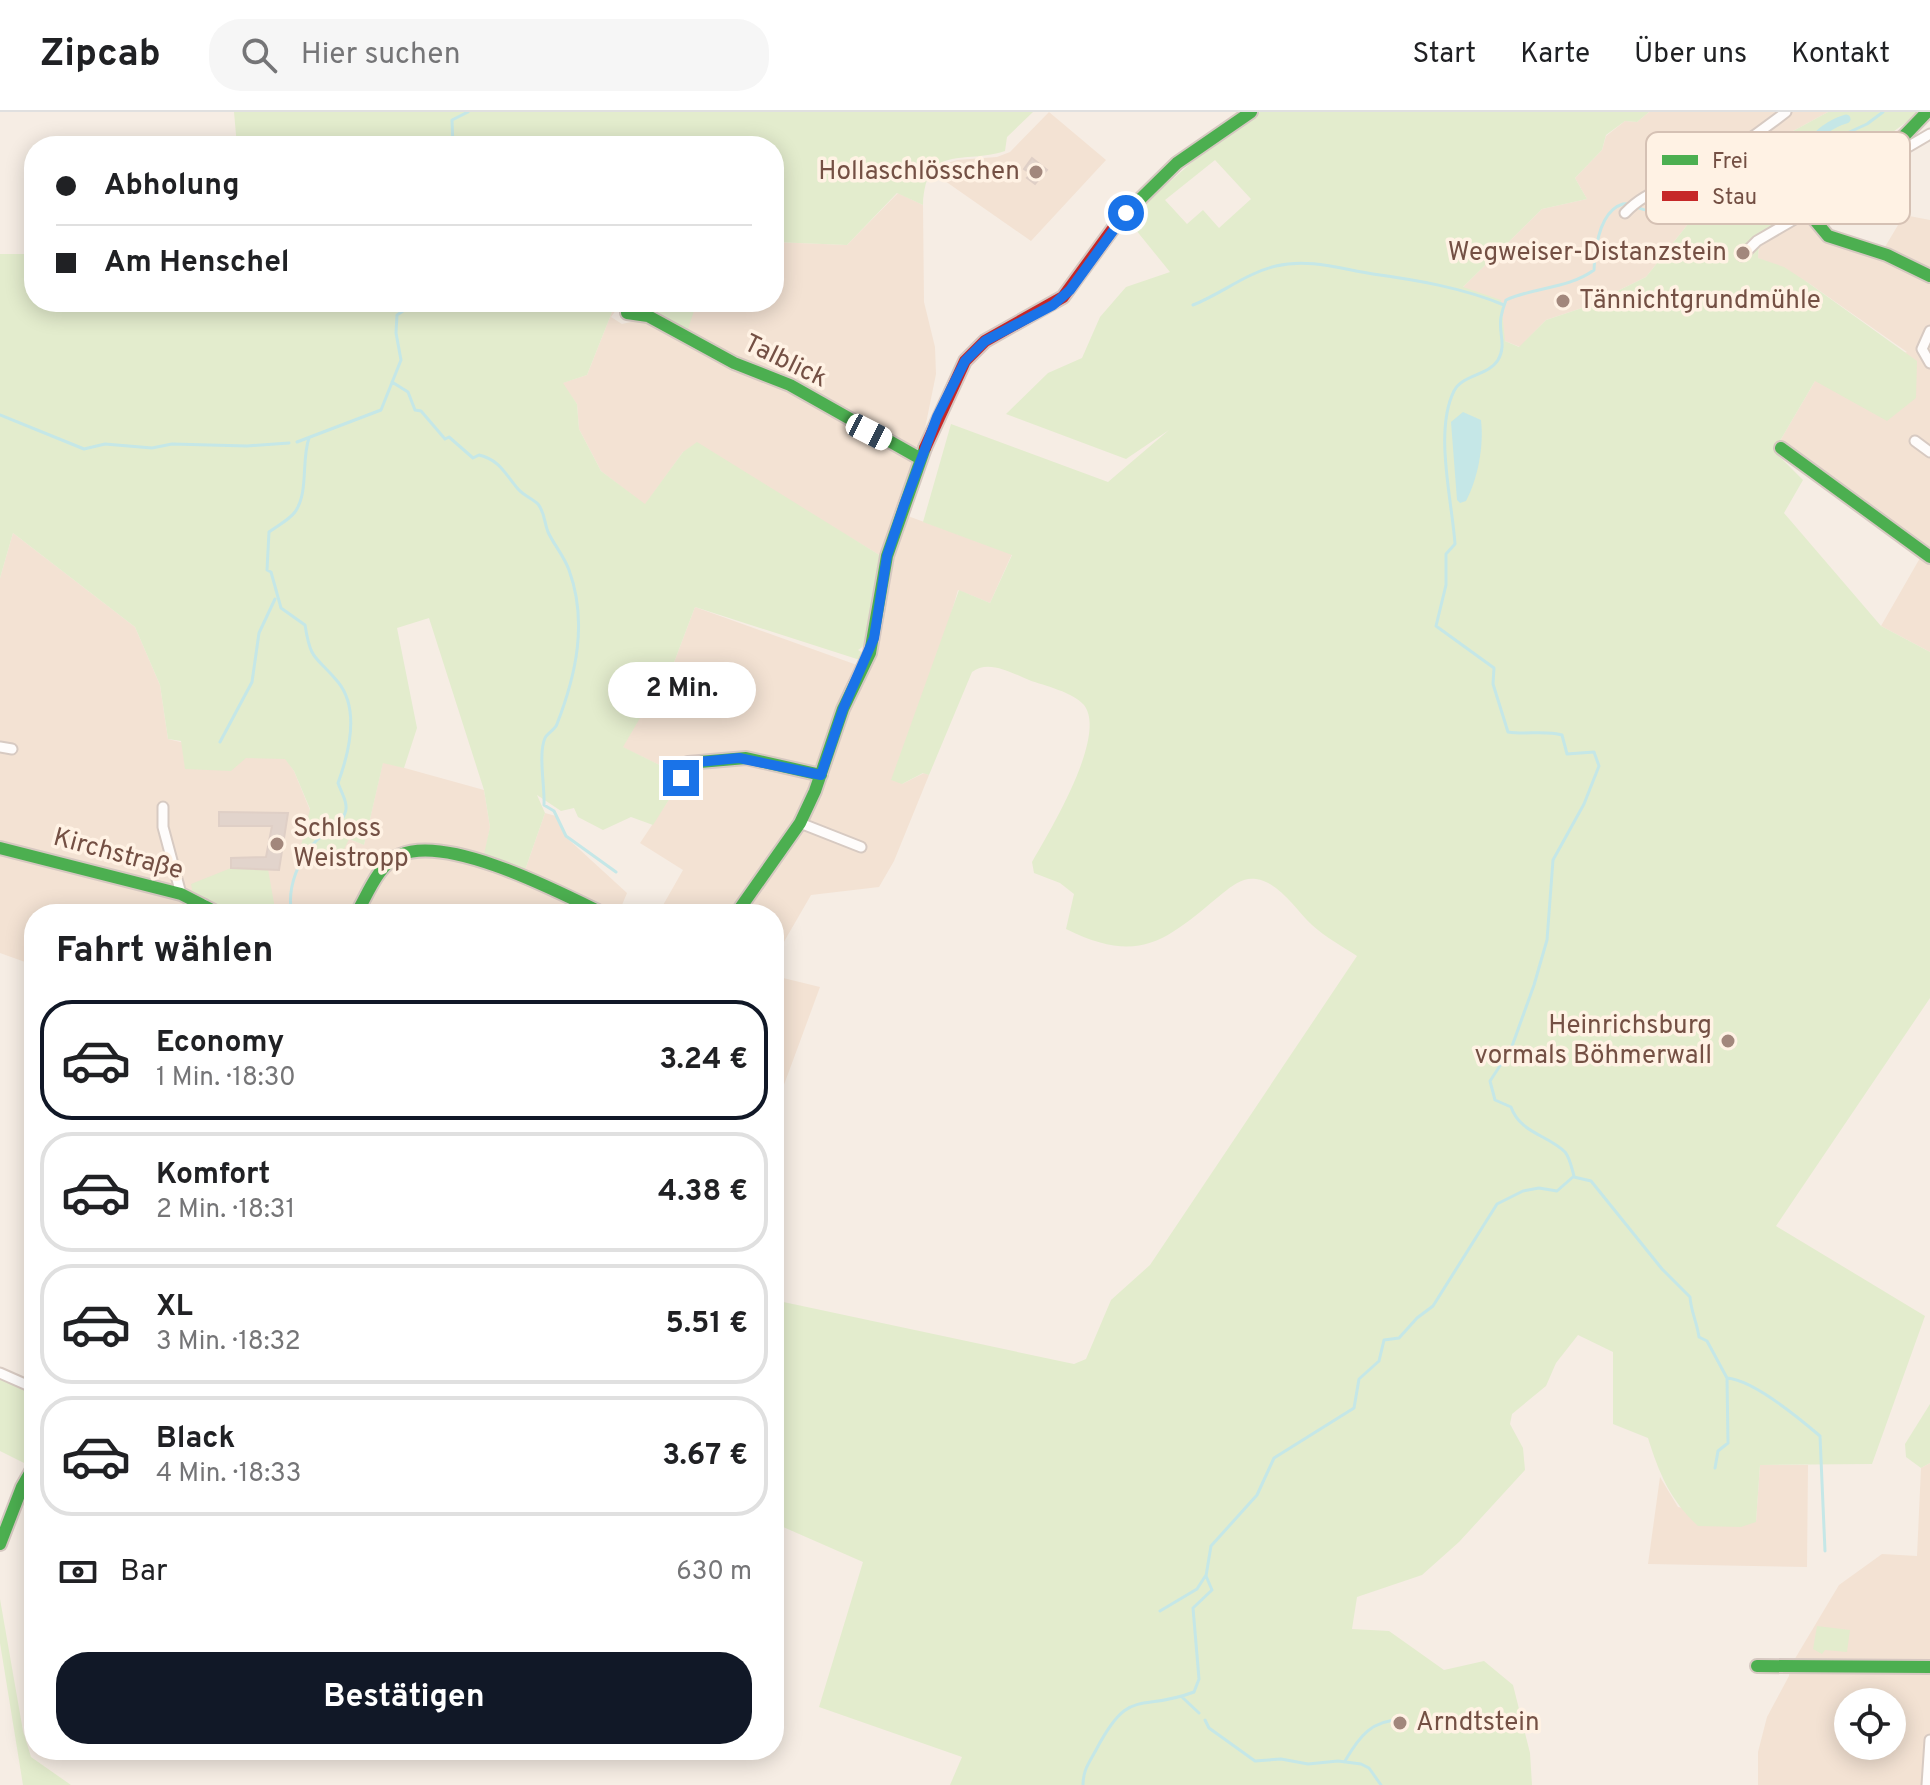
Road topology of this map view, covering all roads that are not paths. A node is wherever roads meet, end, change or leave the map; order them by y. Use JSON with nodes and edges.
{"nodes":[{"id":1,"x":1251,"y":112,"type":"edge"},
{"id":2,"x":1786,"y":112,"type":"edge"},
{"id":3,"x":1927,"y":112,"type":"edge"},
{"id":4,"x":1759,"y":132,"type":"edge"},
{"id":5,"x":1908,"y":132,"type":"edge"},
{"id":6,"x":1930,"y":134,"type":"edge"},
{"id":7,"x":1910,"y":146,"type":"edge"},
{"id":8,"x":1646,"y":196,"type":"edge"},
{"id":9,"x":1625,"y":213,"type":"dead end"},
{"id":10,"x":1786,"y":224,"type":"edge"},
{"id":11,"x":1818,"y":224,"type":"edge"},
{"id":12,"x":1742,"y":256,"type":"dead end"},
{"id":13,"x":1930,"y":276,"type":"edge"},
{"id":14,"x":627,"y":313,"type":"dead end"},
{"id":15,"x":1930,"y":331,"type":"edge"},
{"id":16,"x":1930,"y":363,"type":"edge"},
{"id":17,"x":1915,"y":441,"type":"dead end"},
{"id":18,"x":1781,"y":448,"type":"dead end"},
{"id":19,"x":1930,"y":452,"type":"edge"},
{"id":20,"x":921,"y":459,"type":"junction"},
{"id":21,"x":1930,"y":557,"type":"edge"},
{"id":22,"x":0,"y":747,"type":"edge"},
{"id":23,"x":12,"y":749,"type":"dead end"},
{"id":24,"x":821,"y":775,"type":"junction"},
{"id":25,"x":681,"y":778,"type":"dead end"},
{"id":26,"x":163,"y":807,"type":"dead end"},
{"id":27,"x":800,"y":823,"type":"junction"},
{"id":28,"x":861,"y":847,"type":"dead end"},
{"id":29,"x":0,"y":848,"type":"edge"},
{"id":30,"x":181,"y":894,"type":"junction"},
{"id":31,"x":204,"y":904,"type":"edge"},
{"id":32,"x":363,"y":904,"type":"edge"},
{"id":33,"x":582,"y":904,"type":"edge"},
{"id":34,"x":743,"y":904,"type":"edge"},
{"id":35,"x":0,"y":1373,"type":"edge"},
{"id":36,"x":24,"y":1384,"type":"edge"},
{"id":37,"x":24,"y":1486,"type":"edge"},
{"id":38,"x":0,"y":1544,"type":"edge"},
{"id":39,"x":1757,"y":1666,"type":"dead end"},
{"id":40,"x":1930,"y":1667,"type":"edge"},
{"id":41,"x":1930,"y":1740,"type":"edge"},
{"id":42,"x":1927,"y":1785,"type":"edge"}],
"edges":[{"from":1,"to":20,"type":"street"},
{"from":2,"to":4,"type":"street"},
{"from":3,"to":5,"type":"street"},
{"from":6,"to":7,"type":"street"},
{"from":8,"to":9,"type":"street"},
{"from":10,"to":12,"type":"street"},
{"from":11,"to":13,"type":"street"},
{"from":14,"to":20,"type":"street","name":"Talblick"},
{"from":15,"to":16,"type":"street"},
{"from":17,"to":19,"type":"street"},
{"from":18,"to":21,"type":"street"},
{"from":20,"to":24,"type":"street"},
{"from":22,"to":23,"type":"street"},
{"from":24,"to":25,"type":"street"},
{"from":24,"to":27,"type":"street"},
{"from":26,"to":30,"type":"street"},
{"from":27,"to":28,"type":"street"},
{"from":27,"to":34,"type":"street"},
{"from":29,"to":30,"type":"street","name":"Kirchstraße"},
{"from":30,"to":31,"type":"street","name":"Kirchstraße"},
{"from":32,"to":33,"type":"street"},
{"from":35,"to":36,"type":"street"},
{"from":37,"to":38,"type":"street"},
{"from":39,"to":40,"type":"street"},
{"from":41,"to":42,"type":"street"}]}
